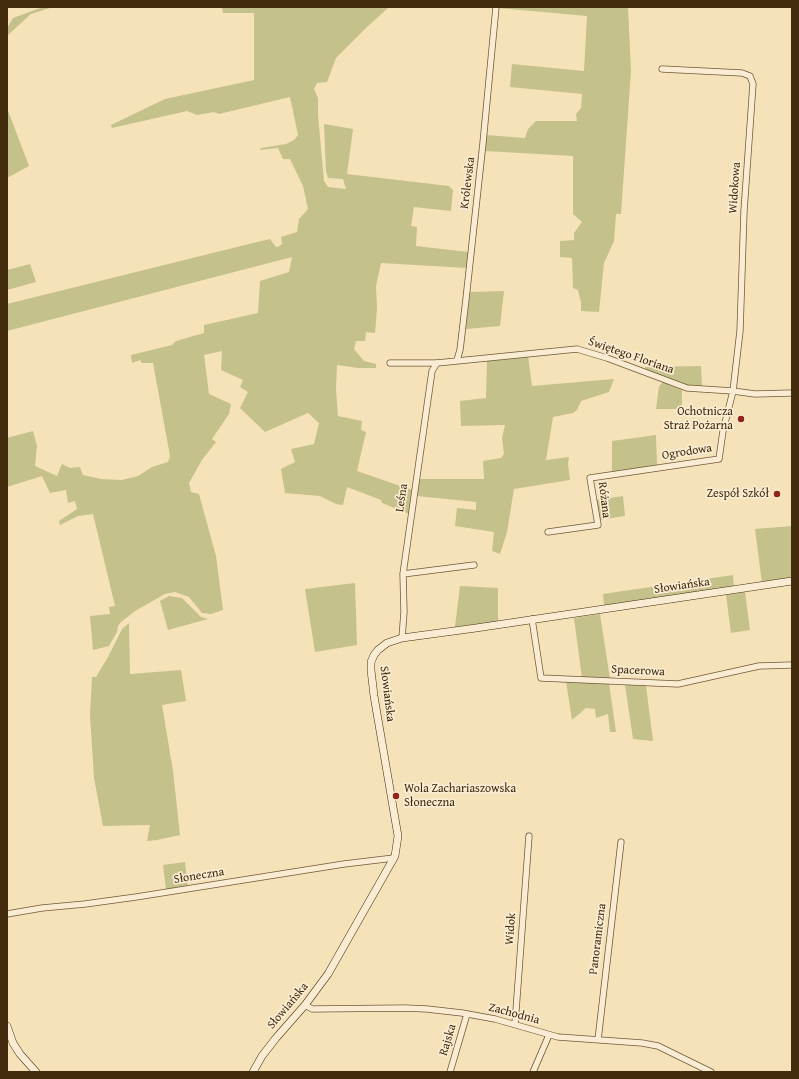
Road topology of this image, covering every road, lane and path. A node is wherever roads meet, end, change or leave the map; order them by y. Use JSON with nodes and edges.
{"nodes":[{"id":1,"x":496,"y":7,"type":"edge"},
{"id":2,"x":662,"y":69,"type":"dead end"},
{"id":3,"x":457,"y":360,"type":"junction"},
{"id":4,"x":390,"y":363,"type":"dead end"},
{"id":5,"x":437,"y":363,"type":"junction"},
{"id":6,"x":733,"y":391,"type":"junction"},
{"id":7,"x":792,"y":393,"type":"edge"},
{"id":8,"x":590,"y":478,"type":"joint"},
{"id":9,"x":548,"y":532,"type":"dead end"},
{"id":10,"x":474,"y":565,"type":"dead end"},
{"id":11,"x":403,"y":574,"type":"junction"},
{"id":12,"x":792,"y":581,"type":"edge"},
{"id":13,"x":532,"y":619,"type":"junction"},
{"id":14,"x":402,"y":638,"type":"junction"},
{"id":15,"x":792,"y":665,"type":"edge"},
{"id":16,"x":529,"y":836,"type":"dead end"},
{"id":17,"x":621,"y":842,"type":"dead end"},
{"id":18,"x":394,"y":858,"type":"junction"},
{"id":19,"x":7,"y":914,"type":"edge"},
{"id":20,"x":305,"y":1005,"type":"junction"},
{"id":21,"x":467,"y":1014,"type":"junction"},
{"id":22,"x":515,"y":1024,"type":"junction"},
{"id":23,"x":7,"y":1026,"type":"edge"},
{"id":24,"x":549,"y":1035,"type":"junction"},
{"id":25,"x":598,"y":1040,"type":"junction"},
{"id":26,"x":697,"y":1064,"type":"junction"},
{"id":27,"x":36,"y":1072,"type":"edge"},
{"id":28,"x":253,"y":1072,"type":"edge"},
{"id":29,"x":450,"y":1072,"type":"edge"},
{"id":30,"x":533,"y":1072,"type":"edge"},
{"id":31,"x":700,"y":1072,"type":"edge"},
{"id":32,"x":712,"y":1072,"type":"edge"}],
"edges":[{"from":1,"to":3,"type":"street","name":"Królewska"},
{"from":2,"to":6,"type":"street","name":"Widokowa"},
{"from":3,"to":5,"type":"street","name":"Świętego Floriana"},
{"from":3,"to":6,"type":"street","name":"Świętego Floriana"},
{"from":4,"to":5,"type":"street","name":"Świętego Floriana"},
{"from":5,"to":11,"type":"street","name":"Leśna"},
{"from":6,"to":7,"type":"street","name":"Świętego Floriana"},
{"from":6,"to":8,"type":"street","name":"Ogrodowa"},
{"from":8,"to":9,"type":"street","name":"Różana"},
{"from":10,"to":11,"type":"street"},
{"from":11,"to":14,"type":"street","name":"Leśna"},
{"from":12,"to":13,"type":"street","name":"Słowiańska"},
{"from":13,"to":14,"type":"street","name":"Słowiańska"},
{"from":13,"to":15,"type":"street","name":"Spacerowa"},
{"from":14,"to":18,"type":"street","name":"Słowiańska"},
{"from":16,"to":22,"type":"street","name":"Widok"},
{"from":17,"to":25,"type":"street","name":"Panoramiczna"},
{"from":18,"to":19,"type":"street","name":"Słoneczna"},
{"from":18,"to":20,"type":"street","name":"Słowiańska"},
{"from":20,"to":21,"type":"street","name":"Zachodnia"},
{"from":20,"to":28,"type":"street","name":"Słowiańska"},
{"from":21,"to":22,"type":"street","name":"Zachodnia"},
{"from":21,"to":29,"type":"street","name":"Rajska"},
{"from":22,"to":24,"type":"street","name":"Zachodnia"},
{"from":23,"to":27,"type":"street"},
{"from":24,"to":25,"type":"street","name":"Zachodnia"},
{"from":24,"to":30,"type":"street"},
{"from":25,"to":26,"type":"street","name":"Zachodnia"},
{"from":26,"to":31,"type":"street"},
{"from":26,"to":32,"type":"street","name":"Zachodnia"}]}
